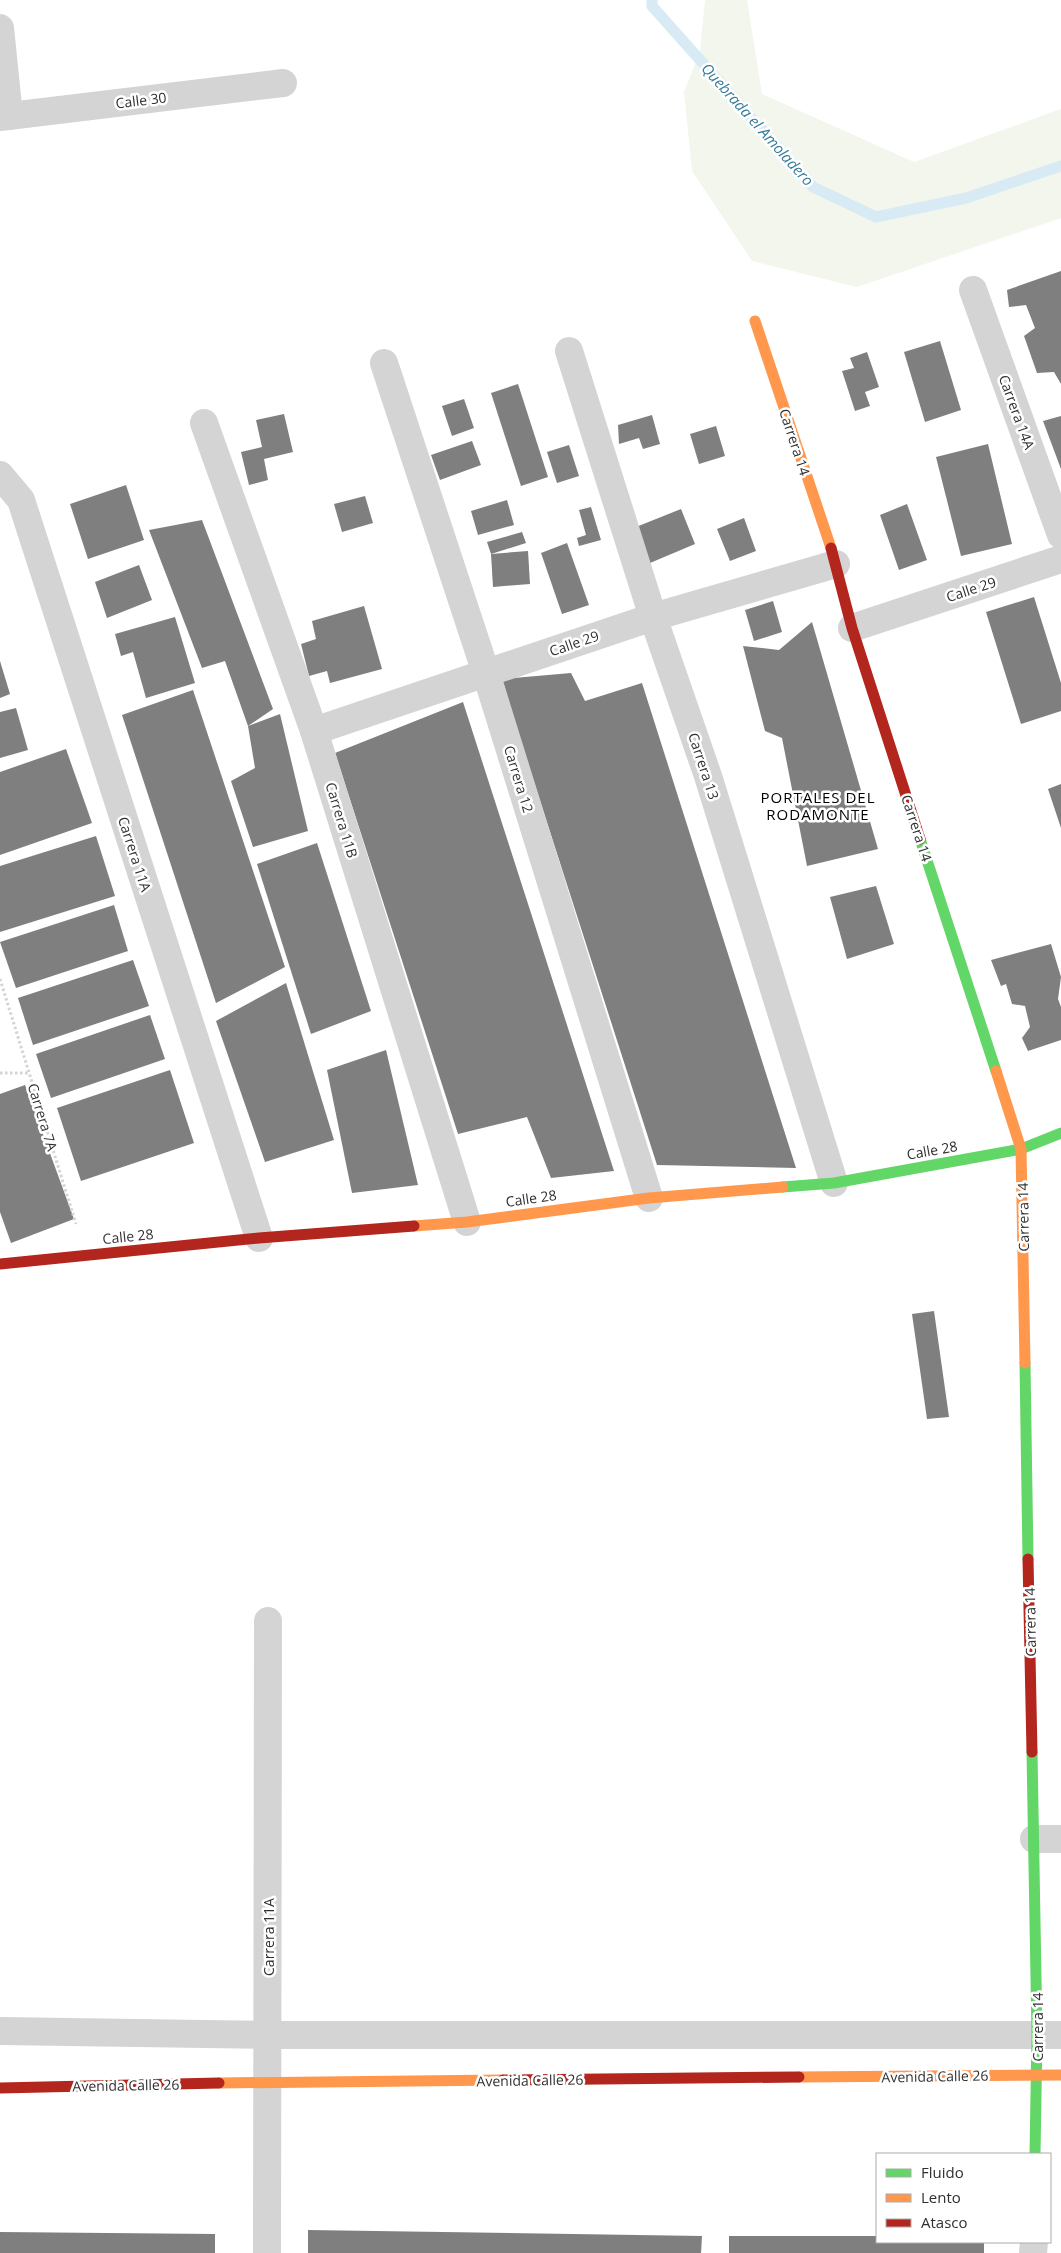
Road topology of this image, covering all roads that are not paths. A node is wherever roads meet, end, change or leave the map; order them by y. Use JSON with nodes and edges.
{"nodes":[{"id":1,"x":0,"y":28,"type":"edge"},
{"id":2,"x":283,"y":83,"type":"dead end"},
{"id":3,"x":4,"y":117,"type":"edge"},
{"id":4,"x":974,"y":290,"type":"dead end"},
{"id":5,"x":755,"y":321,"type":"dead end"},
{"id":6,"x":569,"y":351,"type":"dead end"},
{"id":7,"x":384,"y":363,"type":"dead end"},
{"id":8,"x":204,"y":424,"type":"dead end"},
{"id":9,"x":1,"y":475,"type":"edge"},
{"id":10,"x":1061,"y":534,"type":"edge"},
{"id":11,"x":1061,"y":559,"type":"edge"},
{"id":12,"x":836,"y":564,"type":"junction"},
{"id":13,"x":653,"y":617,"type":"junction"},
{"id":14,"x":852,"y":628,"type":"junction"},
{"id":15,"x":486,"y":673,"type":"junction"},
{"id":16,"x":314,"y":731,"type":"junction"},
{"id":17,"x":1061,"y":1133,"type":"edge"},
{"id":18,"x":1021,"y":1149,"type":"junction"},
{"id":19,"x":834,"y":1183,"type":"junction"},
{"id":20,"x":649,"y":1198,"type":"junction"},
{"id":21,"x":467,"y":1222,"type":"junction"},
{"id":22,"x":259,"y":1238,"type":"junction"},
{"id":23,"x":0,"y":1264,"type":"edge"},
{"id":24,"x":268,"y":1621,"type":"dead end"},
{"id":25,"x":1034,"y":1839,"type":"junction"},
{"id":26,"x":1061,"y":1839,"type":"edge"},
{"id":27,"x":0,"y":2031,"type":"edge"},
{"id":28,"x":267,"y":2035,"type":"junction"},
{"id":29,"x":1049,"y":2035,"type":"edge"},
{"id":30,"x":1037,"y":2075,"type":"junction"},
{"id":31,"x":1061,"y":2075,"type":"edge"},
{"id":32,"x":268,"y":2082,"type":"junction"},
{"id":33,"x":0,"y":2088,"type":"edge"},
{"id":34,"x":1035,"y":2153,"type":"edge"},
{"id":35,"x":267,"y":2253,"type":"edge"}],
"edges":[{"from":1,"to":3,"type":"street"},
{"from":2,"to":3,"type":"street","name":"Calle 30"},
{"from":4,"to":10,"type":"street","name":"Carrera 14A"},
{"from":5,"to":12,"type":"street","name":"Carrera 14"},
{"from":6,"to":13,"type":"street","name":"Carrera 13"},
{"from":7,"to":15,"type":"street","name":"Carrera 12"},
{"from":8,"to":16,"type":"street","name":"Carrera 11B"},
{"from":9,"to":22,"type":"street","name":"Carrera 11A"},
{"from":11,"to":14,"type":"street","name":"Calle 29"},
{"from":12,"to":13,"type":"street","name":"Calle 29"},
{"from":12,"to":14,"type":"street","name":"Carrera 14"},
{"from":13,"to":15,"type":"street","name":"Calle 29"},
{"from":13,"to":19,"type":"street","name":"Carrera 13"},
{"from":14,"to":18,"type":"street","name":"Carrera 14"},
{"from":15,"to":16,"type":"street","name":"Calle 29"},
{"from":15,"to":20,"type":"street","name":"Carrera 12"},
{"from":16,"to":21,"type":"street","name":"Carrera 11B"},
{"from":17,"to":18,"type":"street","name":"Calle 28"},
{"from":18,"to":19,"type":"street","name":"Calle 28"},
{"from":18,"to":25,"type":"street","name":"Carrera 14"},
{"from":19,"to":20,"type":"street","name":"Calle 28"},
{"from":20,"to":21,"type":"street","name":"Calle 28"},
{"from":21,"to":22,"type":"street","name":"Calle 28"},
{"from":22,"to":23,"type":"street","name":"Calle 28"},
{"from":24,"to":28,"type":"street","name":"Carrera 11A"},
{"from":25,"to":26,"type":"street"},
{"from":25,"to":29,"type":"street","name":"Carrera 14"},
{"from":27,"to":28,"type":"street"},
{"from":28,"to":29,"type":"street"},
{"from":28,"to":32,"type":"street","name":"Carrera 11A"},
{"from":29,"to":30,"type":"street","name":"Carrera 14"},
{"from":30,"to":31,"type":"street","name":"Avenida Calle 26"},
{"from":30,"to":32,"type":"street","name":"Avenida Calle 26"},
{"from":30,"to":34,"type":"street","name":"Carrera 14"},
{"from":32,"to":33,"type":"street","name":"Avenida Calle 26"},
{"from":32,"to":35,"type":"street","name":"Carrera 11A"}]}
